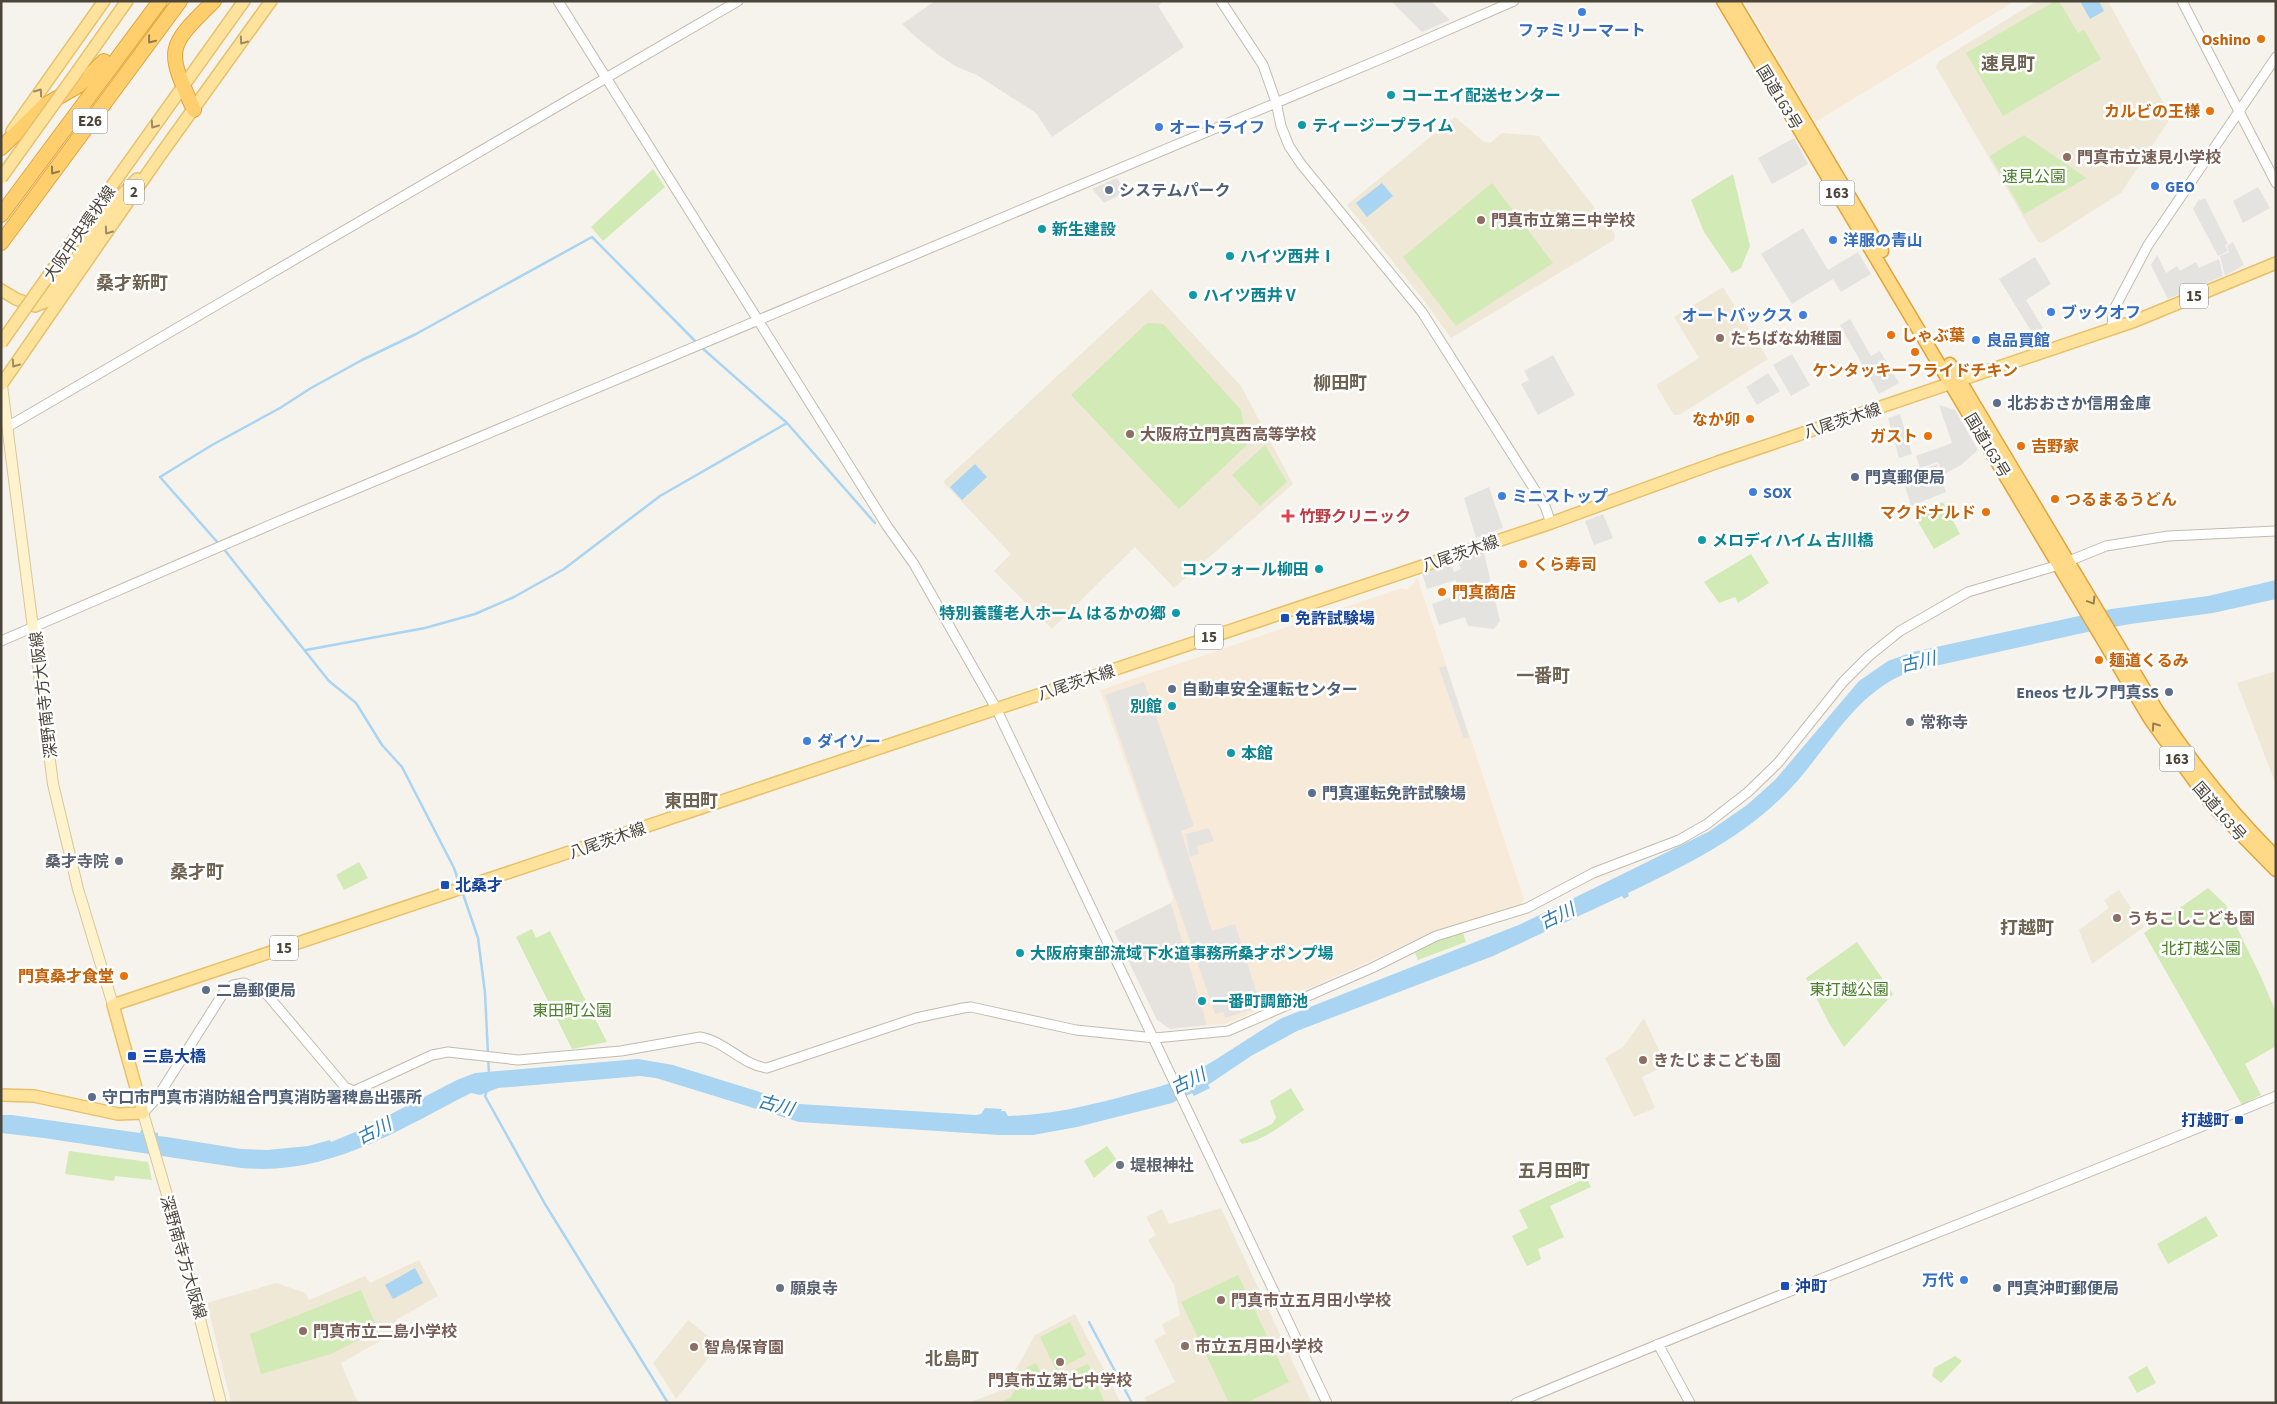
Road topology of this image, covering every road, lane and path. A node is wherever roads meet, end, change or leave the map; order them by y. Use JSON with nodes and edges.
{"nodes":[{"id":1,"x":104,"y":1,"type":"edge"},
{"id":2,"x":127,"y":1,"type":"edge"},
{"id":3,"x":150,"y":1,"type":"edge"},
{"id":4,"x":160,"y":1,"type":"edge"},
{"id":5,"x":180,"y":1,"type":"edge"},
{"id":6,"x":214,"y":1,"type":"edge"},
{"id":7,"x":244,"y":1,"type":"edge"},
{"id":8,"x":271,"y":1,"type":"edge"},
{"id":9,"x":558,"y":1,"type":"edge"},
{"id":10,"x":738,"y":1,"type":"edge"},
{"id":11,"x":1221,"y":1,"type":"edge"},
{"id":12,"x":1514,"y":1,"type":"edge"},
{"id":13,"x":1723,"y":1,"type":"edge"},
{"id":14,"x":1733,"y":1,"type":"edge"},
{"id":15,"x":2182,"y":1,"type":"edge"},
{"id":16,"x":2276,"y":56,"type":"edge"},
{"id":17,"x":606,"y":78,"type":"junction"},
{"id":18,"x":182,"y":85,"type":"junction"},
{"id":19,"x":1276,"y":102,"type":"junction"},
{"id":20,"x":194,"y":110,"type":"junction"},
{"id":21,"x":2240,"y":110,"type":"junction"},
{"id":22,"x":1,"y":147,"type":"edge"},
{"id":23,"x":160,"y":154,"type":"junction"},
{"id":24,"x":1,"y":178,"type":"edge"},
{"id":25,"x":2276,"y":183,"type":"edge"},
{"id":26,"x":1,"y":215,"type":"edge"},
{"id":27,"x":1,"y":243,"type":"edge"},
{"id":28,"x":2276,"y":263,"type":"edge"},
{"id":29,"x":1,"y":290,"type":"edge"},
{"id":30,"x":758,"y":320,"type":"junction"},
{"id":31,"x":2112,"y":328,"type":"junction"},
{"id":32,"x":1,"y":342,"type":"edge"},
{"id":33,"x":2,"y":382,"type":"edge"},
{"id":34,"x":1956,"y":383,"type":"junction"},
{"id":35,"x":9,"y":426,"type":"junction"},
{"id":36,"x":1551,"y":523,"type":"junction"},
{"id":37,"x":2276,"y":531,"type":"edge"},
{"id":38,"x":2067,"y":569,"type":"junction"},
{"id":39,"x":35,"y":627,"type":"junction"},
{"id":40,"x":2104,"y":631,"type":"junction"},
{"id":41,"x":1,"y":641,"type":"edge"},
{"id":42,"x":996,"y":708,"type":"junction"},
{"id":43,"x":2276,"y":857,"type":"edge"},
{"id":44,"x":2276,"y":870,"type":"edge"},
{"id":45,"x":112,"y":1005,"type":"junction"},
{"id":46,"x":1155,"y":1038,"type":"junction"},
{"id":47,"x":1,"y":1095,"type":"edge"},
{"id":48,"x":2276,"y":1096,"type":"edge"},
{"id":49,"x":143,"y":1113,"type":"junction"},
{"id":50,"x":1658,"y":1344,"type":"junction"},
{"id":51,"x":221,"y":1403,"type":"edge"},
{"id":52,"x":1327,"y":1403,"type":"edge"},
{"id":53,"x":1516,"y":1403,"type":"edge"},
{"id":54,"x":1690,"y":1403,"type":"edge"}],
"edges":[{"from":22,"to":1,"type":"main road","one_way":true},
{"from":2,"to":24,"type":"main road","bridge":true},
{"from":3,"to":22,"type":"highway"},
{"from":4,"to":26,"type":"highway","number":"E26"},
{"from":5,"to":27,"type":"highway","number":"E26","one_way":true},
{"from":6,"to":18,"type":"highway"},
{"from":7,"to":18,"type":"main road","name":"大阪中央環状線","number":"2"},
{"from":8,"to":20,"type":"main road","number":"2","one_way":true},
{"from":9,"to":17,"type":"street"},
{"from":10,"to":17,"type":"street"},
{"from":11,"to":19,"type":"street"},
{"from":12,"to":19,"type":"street"},
{"from":13,"to":34,"type":"highway","name":"国道163号","number":"163"},
{"from":14,"to":34,"type":"highway","name":"国道163号","number":"163"},
{"from":15,"to":21,"type":"street"},
{"from":16,"to":21,"type":"street"},
{"from":17,"to":30,"type":"street"},
{"from":17,"to":35,"type":"street"},
{"from":18,"to":20,"type":"highway"},
{"from":18,"to":32,"type":"main road","name":"大阪中央環状線","number":"2","one_way":true,"bridge":true},
{"from":19,"to":30,"type":"street"},
{"from":19,"to":36,"type":"street"},
{"from":20,"to":23,"type":"main road","number":"2"},
{"from":21,"to":25,"type":"street"},
{"from":21,"to":31,"type":"street"},
{"from":23,"to":29,"type":"main road"},
{"from":23,"to":33,"type":"main road","number":"2","one_way":true},
{"from":28,"to":31,"type":"main road","name":"八尾茨木線","number":"15"},
{"from":30,"to":39,"type":"street"},
{"from":30,"to":42,"type":"street"},
{"from":31,"to":34,"type":"main road","name":"八尾茨木線","number":"15"},
{"from":33,"to":35,"type":"main road","name":"深野南寺方大阪線"},
{"from":34,"to":36,"type":"main road","name":"八尾茨木線","number":"15"},
{"from":34,"to":38,"type":"highway","name":"国道163号","number":"163"},
{"from":35,"to":39,"type":"main road","name":"深野南寺方大阪線"},
{"from":36,"to":42,"type":"main road","name":"八尾茨木線","number":"15"},
{"from":37,"to":38,"type":"street"},
{"from":38,"to":40,"type":"highway","name":"国道163号","number":"163"},
{"from":38,"to":46,"type":"street"},
{"from":39,"to":41,"type":"street"},
{"from":39,"to":45,"type":"main road","name":"深野南寺方大阪線"},
{"from":40,"to":43,"type":"highway","name":"国道163号","number":"163"},
{"from":44,"to":40,"type":"highway","name":"国道163号","number":"163","one_way":true},
{"from":42,"to":45,"type":"main road","name":"八尾茨木線","number":"15"},
{"from":42,"to":46,"type":"street"},
{"from":45,"to":49,"type":"main road"},
{"from":46,"to":49,"type":"street"},
{"from":46,"to":52,"type":"street"},
{"from":47,"to":49,"type":"main road"},
{"from":48,"to":50,"type":"street"},
{"from":49,"to":51,"type":"main road","name":"深野南寺方大阪線"},
{"from":50,"to":53,"type":"street"},
{"from":50,"to":54,"type":"street"}]}
